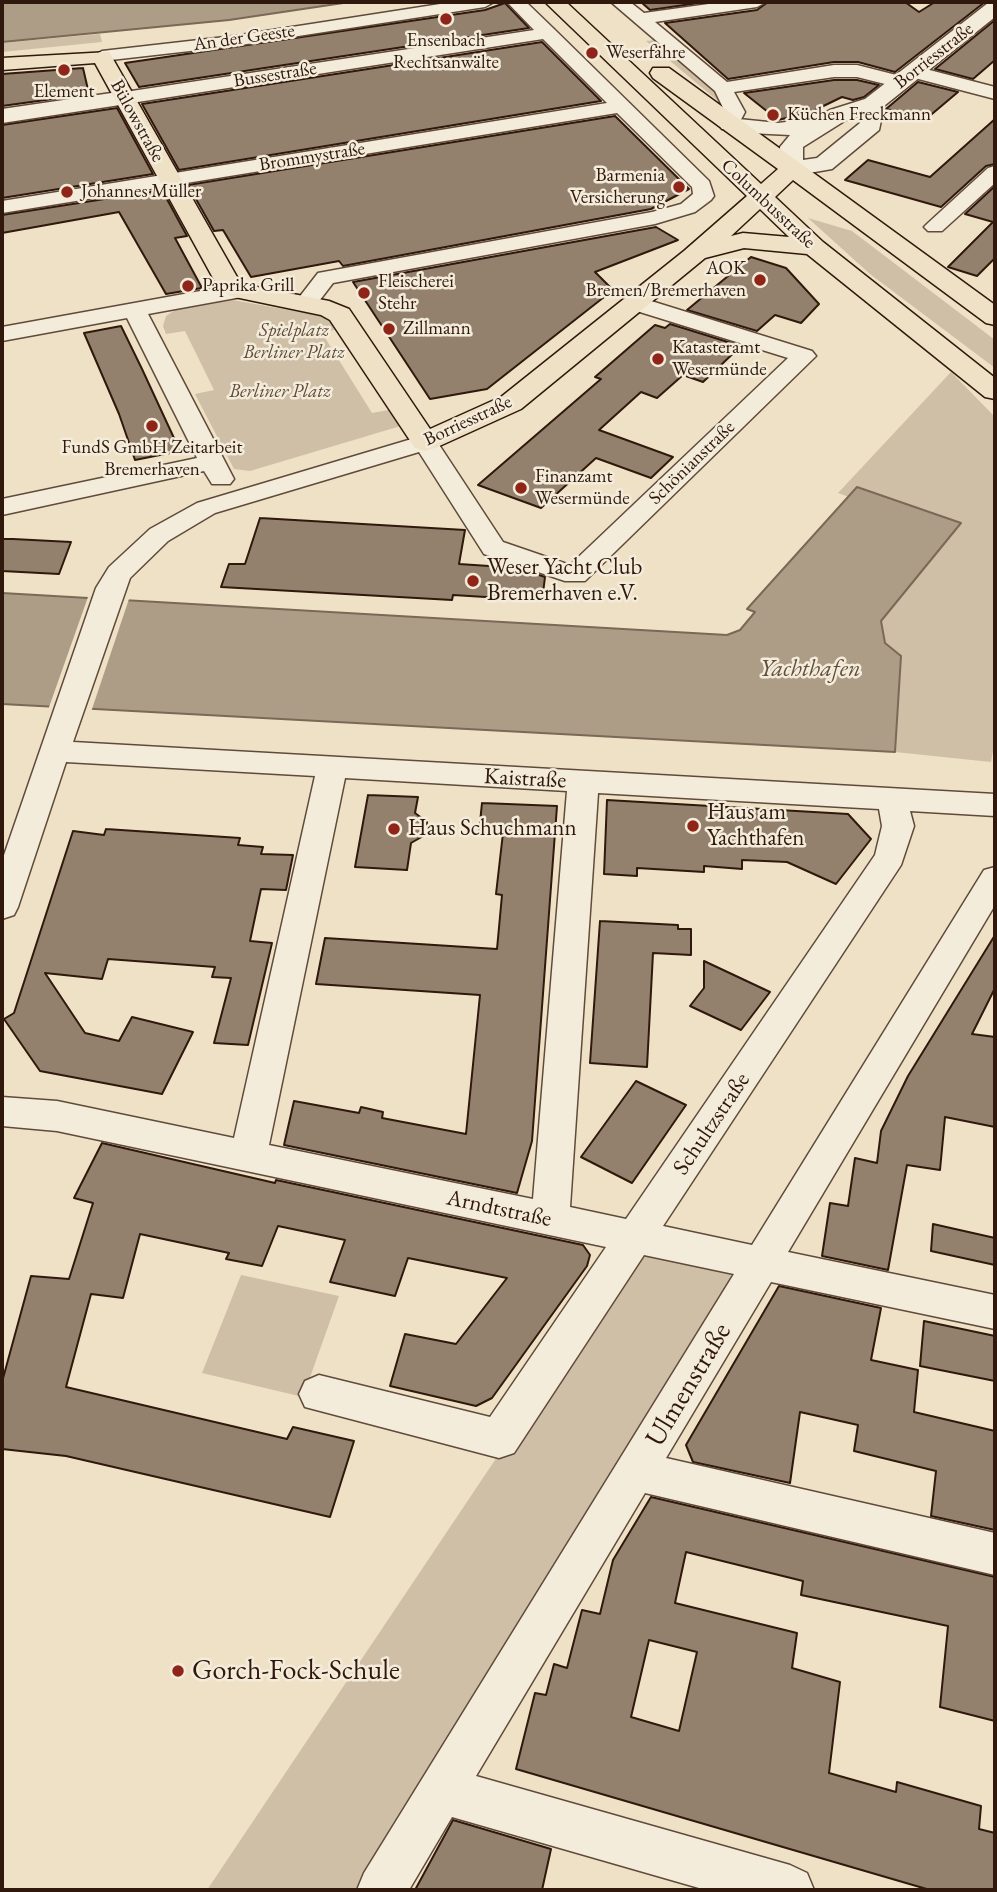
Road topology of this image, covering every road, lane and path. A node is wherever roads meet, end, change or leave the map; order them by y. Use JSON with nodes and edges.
{"nodes":[{"id":1,"x":485,"y":2,"type":"edge"},
{"id":2,"x":516,"y":2,"type":"edge"},
{"id":3,"x":555,"y":2,"type":"edge"},
{"id":4,"x":620,"y":2,"type":"edge"},
{"id":5,"x":757,"y":2,"type":"edge"},
{"id":6,"x":995,"y":7,"type":"edge"},
{"id":7,"x":583,"y":12,"type":"edge"},
{"id":8,"x":641,"y":19,"type":"junction"},
{"id":9,"x":548,"y":33,"type":"junction"},
{"id":10,"x":102,"y":56,"type":"junction"},
{"id":11,"x":2,"y":65,"type":"edge"},
{"id":12,"x":907,"y":77,"type":"junction"},
{"id":13,"x":723,"y":88,"type":"junction"},
{"id":14,"x":995,"y":93,"type":"edge"},
{"id":15,"x":125,"y":98,"type":"junction"},
{"id":16,"x":873,"y":104,"type":"junction"},
{"id":17,"x":622,"y":106,"type":"junction"},
{"id":18,"x":2,"y":116,"type":"edge"},
{"id":19,"x":729,"y":125,"type":"junction"},
{"id":20,"x":819,"y":125,"type":"junction"},
{"id":21,"x":792,"y":169,"type":"junction"},
{"id":22,"x":995,"y":172,"type":"edge"},
{"id":23,"x":171,"y":180,"type":"junction"},
{"id":24,"x":759,"y":197,"type":"junction"},
{"id":25,"x":2,"y":207,"type":"edge"},
{"id":26,"x":935,"y":227,"type":"dead end"},
{"id":27,"x":814,"y":247,"type":"junction"},
{"id":28,"x":693,"y":256,"type":"junction"},
{"id":29,"x":239,"y":291,"type":"junction"},
{"id":30,"x":635,"y":303,"type":"junction"},
{"id":31,"x":304,"y":304,"type":"junction"},
{"id":32,"x":134,"y":310,"type":"junction"},
{"id":33,"x":995,"y":317,"type":"edge"},
{"id":34,"x":2,"y":334,"type":"edge"},
{"id":35,"x":995,"y":391,"type":"edge"},
{"id":36,"x":425,"y":442,"type":"junction"},
{"id":37,"x":212,"y":462,"type":"junction"},
{"id":38,"x":232,"y":500,"type":"junction"},
{"id":39,"x":2,"y":507,"type":"edge"},
{"id":40,"x":54,"y":751,"type":"junction"},
{"id":41,"x":332,"y":767,"type":"junction"},
{"id":42,"x":583,"y":782,"type":"junction"},
{"id":43,"x":892,"y":799,"type":"junction"},
{"id":44,"x":995,"y":805,"type":"edge"},
{"id":45,"x":995,"y":878,"type":"edge"},
{"id":46,"x":2,"y":907,"type":"edge"},
{"id":47,"x":2,"y":1112,"type":"edge"},
{"id":48,"x":248,"y":1157,"type":"junction"},
{"id":49,"x":550,"y":1219,"type":"junction"},
{"id":50,"x":636,"y":1237,"type":"junction"},
{"id":51,"x":763,"y":1264,"type":"junction"},
{"id":52,"x":995,"y":1312,"type":"edge"},
{"id":53,"x":319,"y":1394,"type":"dead end"},
{"id":54,"x":637,"y":1471,"type":"junction"},
{"id":55,"x":995,"y":1554,"type":"edge"},
{"id":56,"x":442,"y":1790,"type":"junction"},
{"id":57,"x":381,"y":1890,"type":"edge"},
{"id":58,"x":790,"y":1890,"type":"edge"}],
"edges":[{"from":1,"to":10,"type":"street","name":"An der Geeste"},
{"from":2,"to":9,"type":"street"},
{"from":3,"to":7,"type":"main road","name":"Columbusstraße"},
{"from":4,"to":8,"type":"street"},
{"from":5,"to":8,"type":"street"},
{"from":6,"to":12,"type":"street","name":"Borriesstraße"},
{"from":7,"to":19,"type":"main road","name":"Columbusstraße"},
{"from":7,"to":24,"type":"main road","name":"Columbusstraße"},
{"from":8,"to":13,"type":"street"},
{"from":9,"to":15,"type":"street","name":"Bussestraße"},
{"from":9,"to":17,"type":"street"},
{"from":10,"to":11,"type":"main road","name":"An der Geeste"},
{"from":10,"to":15,"type":"main road","name":"Bülowstraße"},
{"from":12,"to":13,"type":"street"},
{"from":12,"to":14,"type":"street"},
{"from":12,"to":16,"type":"street","name":"Borriesstraße"},
{"from":13,"to":19,"type":"street"},
{"from":15,"to":18,"type":"street","name":"Bussestraße"},
{"from":15,"to":23,"type":"main road","name":"Bülowstraße"},
{"from":16,"to":20,"type":"street","name":"Borriesstraße"},
{"from":16,"to":21,"type":"street","name":"Borriesstraße"},
{"from":17,"to":23,"type":"street","name":"Brommystraße"},
{"from":17,"to":31,"type":"street"},
{"from":19,"to":20,"type":"street","name":"Borriesstraße"},
{"from":19,"to":21,"type":"main road","name":"Columbusstraße"},
{"from":20,"to":21,"type":"street","name":"Borriesstraße"},
{"from":21,"to":24,"type":"main road","name":"Borriesstraße"},
{"from":21,"to":33,"type":"main road","name":"Columbusstraße"},
{"from":22,"to":26,"type":"street"},
{"from":23,"to":25,"type":"street","name":"Brommystraße"},
{"from":23,"to":29,"type":"main road","name":"Bülowstraße"},
{"from":24,"to":27,"type":"main road","name":"Columbusstraße"},
{"from":24,"to":28,"type":"main road","name":"Borriesstraße"},
{"from":27,"to":28,"type":"main road"},
{"from":27,"to":35,"type":"main road","name":"Columbusstraße"},
{"from":28,"to":30,"type":"main road","name":"Borriesstraße"},
{"from":29,"to":31,"type":"main road"},
{"from":29,"to":32,"type":"street"},
{"from":30,"to":36,"type":"main road","name":"Borriesstraße"},
{"from":30,"to":36,"type":"street","name":"Schönianstraße"},
{"from":31,"to":36,"type":"main road"},
{"from":32,"to":34,"type":"street"},
{"from":32,"to":37,"type":"street"},
{"from":36,"to":38,"type":"street","name":"Borriesstraße"},
{"from":37,"to":38,"type":"street"},
{"from":37,"to":39,"type":"street"},
{"from":38,"to":40,"type":"street","name":"Borriesstraße"},
{"from":40,"to":41,"type":"street","name":"Kaistraße"},
{"from":40,"to":46,"type":"street","name":"Borriesstraße"},
{"from":41,"to":42,"type":"street","name":"Kaistraße"},
{"from":41,"to":48,"type":"street"},
{"from":42,"to":43,"type":"street","name":"Kaistraße"},
{"from":42,"to":49,"type":"street"},
{"from":43,"to":44,"type":"street","name":"Kaistraße"},
{"from":43,"to":50,"type":"street","name":"Schultzstraße"},
{"from":45,"to":51,"type":"street","name":"Ulmenstraße"},
{"from":47,"to":48,"type":"street","name":"Arndtstraße"},
{"from":48,"to":49,"type":"street","name":"Arndtstraße"},
{"from":49,"to":50,"type":"street","name":"Arndtstraße"},
{"from":50,"to":51,"type":"street","name":"Arndtstraße"},
{"from":50,"to":53,"type":"street","name":"Schultzstraße"},
{"from":51,"to":52,"type":"street","name":"Arndtstraße"},
{"from":51,"to":54,"type":"street","name":"Ulmenstraße"},
{"from":54,"to":55,"type":"street"},
{"from":54,"to":56,"type":"street","name":"Ulmenstraße"},
{"from":56,"to":57,"type":"street","name":"Ulmenstraße"},
{"from":56,"to":58,"type":"street"}]}
